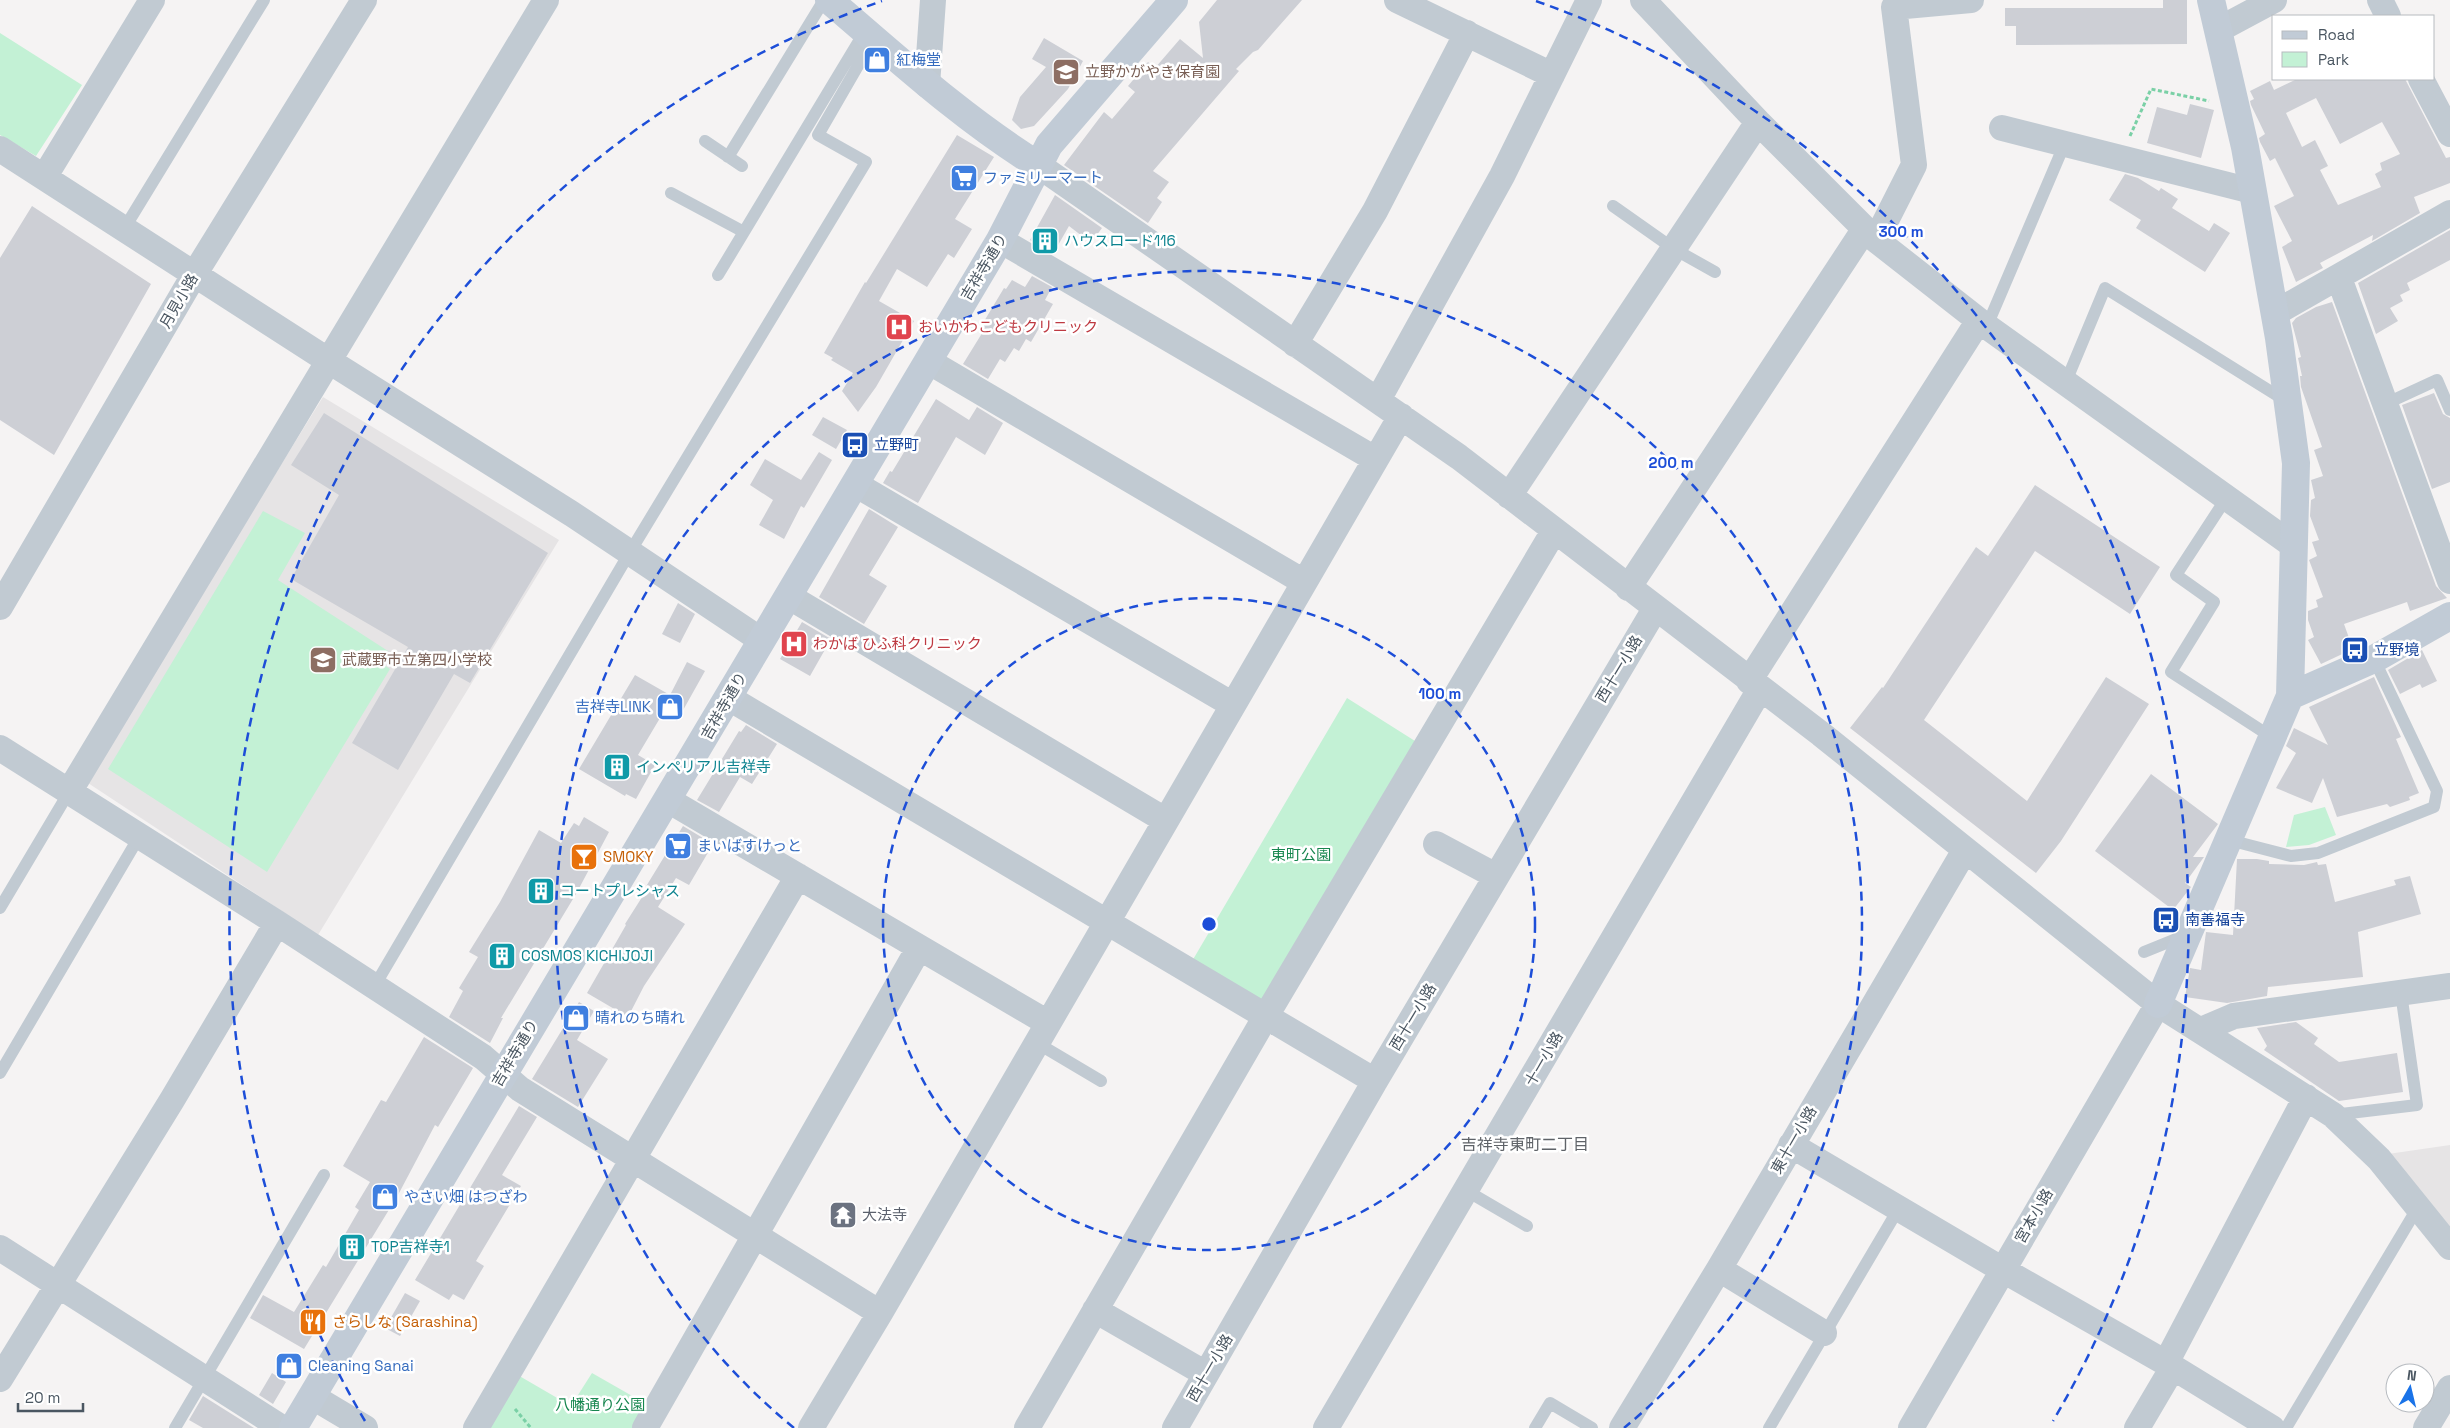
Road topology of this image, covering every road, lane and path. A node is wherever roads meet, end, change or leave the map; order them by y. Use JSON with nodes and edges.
{"nodes":[{"id":1,"x":152,"y":0,"type":"edge"},
{"id":2,"x":264,"y":0,"type":"edge"},
{"id":3,"x":364,"y":0,"type":"edge"},
{"id":4,"x":546,"y":0,"type":"edge"},
{"id":5,"x":824,"y":0,"type":"edge"},
{"id":6,"x":829,"y":0,"type":"edge"},
{"id":7,"x":933,"y":0,"type":"edge"},
{"id":8,"x":1174,"y":0,"type":"edge"},
{"id":9,"x":1397,"y":0,"type":"edge"},
{"id":10,"x":1589,"y":0,"type":"edge"},
{"id":11,"x":1643,"y":0,"type":"edge"},
{"id":12,"x":1971,"y":0,"type":"edge"},
{"id":13,"x":2211,"y":0,"type":"edge"},
{"id":14,"x":2274,"y":0,"type":"edge"},
{"id":15,"x":2380,"y":0,"type":"edge"},
{"id":16,"x":1441,"y":9,"type":"edge"},
{"id":17,"x":2388,"y":15,"type":"edge"},
{"id":18,"x":2218,"y":30,"type":"junction"},
{"id":19,"x":1466,"y":33,"type":"junction"},
{"id":20,"x":870,"y":34,"type":"junction"},
{"id":21,"x":1552,"y":75,"type":"junction"},
{"id":22,"x":2422,"y":80,"type":"edge"},
{"id":23,"x":926,"y":85,"type":"junction"},
{"id":24,"x":2236,"y":106,"type":"junction"},
{"id":25,"x":1758,"y":122,"type":"junction"},
{"id":26,"x":2002,"y":128,"type":"dead end"},
{"id":27,"x":2450,"y":134,"type":"edge"},
{"id":28,"x":705,"y":141,"type":"dead end"},
{"id":29,"x":2065,"y":143,"type":"junction"},
{"id":30,"x":0,"y":149,"type":"edge"},
{"id":31,"x":728,"y":157,"type":"junction"},
{"id":32,"x":2121,"y":157,"type":"junction"},
{"id":33,"x":1038,"y":165,"type":"junction"},
{"id":34,"x":742,"y":166,"type":"dead end"},
{"id":35,"x":45,"y":176,"type":"junction"},
{"id":36,"x":2252,"y":191,"type":"junction"},
{"id":37,"x":671,"y":193,"type":"dead end"},
{"id":38,"x":1614,"y":206,"type":"dead end"},
{"id":39,"x":2450,"y":213,"type":"edge"},
{"id":40,"x":124,"y":229,"type":"junction"},
{"id":41,"x":744,"y":232,"type":"junction"},
{"id":42,"x":1870,"y":235,"type":"junction"},
{"id":43,"x":1000,"y":240,"type":"junction"},
{"id":44,"x":1674,"y":249,"type":"junction"},
{"id":45,"x":1715,"y":272,"type":"dead end"},
{"id":46,"x":194,"y":275,"type":"junction"},
{"id":47,"x":718,"y":275,"type":"dead end"},
{"id":48,"x":2339,"y":278,"type":"junction"},
{"id":49,"x":2275,"y":313,"type":"junction"},
{"id":50,"x":1982,"y":323,"type":"junction"},
{"id":51,"x":1295,"y":344,"type":"junction"},
{"id":52,"x":329,"y":361,"type":"junction"},
{"id":53,"x":928,"y":361,"type":"junction"},
{"id":54,"x":2065,"y":384,"type":"junction"},
{"id":55,"x":1378,"y":400,"type":"junction"},
{"id":56,"x":2288,"y":402,"type":"junction"},
{"id":57,"x":2385,"y":404,"type":"junction"},
{"id":58,"x":2450,"y":410,"type":"edge"},
{"id":59,"x":1401,"y":416,"type":"junction"},
{"id":60,"x":1375,"y":459,"type":"junction"},
{"id":61,"x":855,"y":484,"type":"junction"},
{"id":62,"x":1509,"y":496,"type":"junction"},
{"id":63,"x":2227,"y":497,"type":"junction"},
{"id":64,"x":1554,"y":531,"type":"junction"},
{"id":65,"x":2294,"y":546,"type":"junction"},
{"id":66,"x":630,"y":552,"type":"junction"},
{"id":67,"x":2450,"y":581,"type":"edge"},
{"id":68,"x":1304,"y":582,"type":"junction"},
{"id":69,"x":1628,"y":588,"type":"junction"},
{"id":70,"x":788,"y":596,"type":"junction"},
{"id":71,"x":0,"y":607,"type":"edge"},
{"id":72,"x":1655,"y":609,"type":"junction"},
{"id":73,"x":2450,"y":616,"type":"edge"},
{"id":74,"x":761,"y":640,"type":"junction"},
{"id":75,"x":2374,"y":659,"type":"junction"},
{"id":76,"x":1755,"y":685,"type":"junction"},
{"id":77,"x":2290,"y":696,"type":"junction"},
{"id":78,"x":729,"y":698,"type":"junction"},
{"id":79,"x":1233,"y":705,"type":"junction"},
{"id":80,"x":2273,"y":738,"type":"junction"},
{"id":81,"x":0,"y":748,"type":"edge"},
{"id":82,"x":69,"y":792,"type":"junction"},
{"id":83,"x":668,"y":800,"type":"junction"},
{"id":84,"x":1165,"y":820,"type":"junction"},
{"id":85,"x":139,"y":838,"type":"junction"},
{"id":86,"x":2229,"y":840,"type":"junction"},
{"id":87,"x":1436,"y":844,"type":"dead end"},
{"id":88,"x":1965,"y":850,"type":"junction"},
{"id":89,"x":798,"y":876,"type":"junction"},
{"id":90,"x":1496,"y":876,"type":"junction"},
{"id":91,"x":0,"y":908,"type":"edge"},
{"id":92,"x":1106,"y":921,"type":"junction"},
{"id":93,"x":277,"y":923,"type":"junction"},
{"id":94,"x":2190,"y":934,"type":"junction"},
{"id":95,"x":919,"y":948,"type":"junction"},
{"id":96,"x":2144,"y":952,"type":"dead end"},
{"id":97,"x":2450,"y":986,"type":"edge"},
{"id":98,"x":374,"y":987,"type":"junction"},
{"id":99,"x":2401,"y":993,"type":"junction"},
{"id":100,"x":2158,"y":1004,"type":"junction"},
{"id":101,"x":1266,"y":1016,"type":"junction"},
{"id":102,"x":2201,"y":1030,"type":"junction"},
{"id":103,"x":1042,"y":1033,"type":"junction"},
{"id":104,"x":0,"y":1073,"type":"edge"},
{"id":105,"x":502,"y":1075,"type":"junction"},
{"id":106,"x":1101,"y":1081,"type":"dead end"},
{"id":107,"x":1375,"y":1081,"type":"junction"},
{"id":108,"x":2306,"y":1097,"type":"junction"},
{"id":109,"x":2333,"y":1116,"type":"junction"},
{"id":110,"x":1791,"y":1145,"type":"junction"},
{"id":111,"x":634,"y":1158,"type":"junction"},
{"id":112,"x":324,"y":1176,"type":"dead end"},
{"id":113,"x":1467,"y":1191,"type":"junction"},
{"id":114,"x":2418,"y":1207,"type":"junction"},
{"id":115,"x":1899,"y":1208,"type":"junction"},
{"id":116,"x":1527,"y":1226,"type":"dead end"},
{"id":117,"x":755,"y":1235,"type":"junction"},
{"id":118,"x":0,"y":1248,"type":"edge"},
{"id":119,"x":2450,"y":1248,"type":"edge"},
{"id":120,"x":1718,"y":1269,"type":"junction"},
{"id":121,"x":2003,"y":1270,"type":"junction"},
{"id":122,"x":57,"y":1284,"type":"junction"},
{"id":123,"x":1095,"y":1310,"type":"junction"},
{"id":124,"x":880,"y":1313,"type":"junction"},
{"id":125,"x":1824,"y":1333,"type":"junction"},
{"id":126,"x":2170,"y":1365,"type":"junction"},
{"id":127,"x":1206,"y":1374,"type":"junction"},
{"id":128,"x":0,"y":1378,"type":"edge"},
{"id":129,"x":204,"y":1378,"type":"junction"},
{"id":130,"x":2450,"y":1388,"type":"edge"},
{"id":131,"x":313,"y":1397,"type":"junction"},
{"id":132,"x":175,"y":1428,"type":"edge"},
{"id":133,"x":282,"y":1428,"type":"edge"},
{"id":134,"x":293,"y":1428,"type":"edge"},
{"id":135,"x":365,"y":1428,"type":"edge"},
{"id":136,"x":476,"y":1428,"type":"edge"},
{"id":137,"x":645,"y":1428,"type":"edge"},
{"id":138,"x":811,"y":1428,"type":"edge"},
{"id":139,"x":1027,"y":1428,"type":"edge"},
{"id":140,"x":1175,"y":1428,"type":"edge"},
{"id":141,"x":1326,"y":1428,"type":"edge"},
{"id":142,"x":1535,"y":1428,"type":"edge"},
{"id":143,"x":1592,"y":1428,"type":"edge"},
{"id":144,"x":1622,"y":1428,"type":"edge"},
{"id":145,"x":1770,"y":1428,"type":"edge"},
{"id":146,"x":1911,"y":1428,"type":"edge"},
{"id":147,"x":2136,"y":1428,"type":"edge"},
{"id":148,"x":2272,"y":1428,"type":"edge"},
{"id":149,"x":2286,"y":1428,"type":"edge"},
{"id":150,"x":2426,"y":1428,"type":"edge"}],
"edges":[{"from":1,"to":35,"type":"street"},
{"from":2,"to":40,"type":"lane"},
{"from":3,"to":46,"type":"street","name":"月見小路"},
{"from":4,"to":52,"type":"street"},
{"from":5,"to":31,"type":"lane"},
{"from":6,"to":20,"type":"main road"},
{"from":7,"to":23,"type":"street"},
{"from":8,"to":33,"type":"main road","name":"吉祥寺通り"},
{"from":9,"to":16,"type":"street"},
{"from":10,"to":21,"type":"street"},
{"from":11,"to":25,"type":"street"},
{"from":12,"to":42,"type":"street"},
{"from":13,"to":18,"type":"main road"},
{"from":14,"to":18,"type":"street"},
{"from":15,"to":17,"type":"street"},
{"from":16,"to":19,"type":"street"},
{"from":18,"to":24,"type":"main road"},
{"from":19,"to":21,"type":"street"},
{"from":19,"to":51,"type":"street"},
{"from":20,"to":23,"type":"main road"},
{"from":20,"to":41,"type":"lane"},
{"from":20,"to":66,"type":"lane"},
{"from":21,"to":55,"type":"street"},
{"from":22,"to":27,"type":"street"},
{"from":23,"to":33,"type":"main road"},
{"from":24,"to":32,"type":"path"},
{"from":24,"to":36,"type":"main road"},
{"from":25,"to":42,"type":"street"},
{"from":25,"to":44,"type":"street"},
{"from":26,"to":29,"type":"street"},
{"from":28,"to":31,"type":"lane"},
{"from":29,"to":32,"type":"street"},
{"from":29,"to":50,"type":"lane"},
{"from":30,"to":35,"type":"street"},
{"from":31,"to":34,"type":"lane"},
{"from":32,"to":36,"type":"street"},
{"from":33,"to":43,"type":"main road","name":"吉祥寺通り"},
{"from":33,"to":51,"type":"street"},
{"from":35,"to":40,"type":"street"},
{"from":36,"to":49,"type":"main road"},
{"from":37,"to":41,"type":"lane"},
{"from":38,"to":44,"type":"lane"},
{"from":39,"to":48,"type":"street"},
{"from":40,"to":46,"type":"street"},
{"from":41,"to":47,"type":"lane"},
{"from":42,"to":50,"type":"street"},
{"from":42,"to":69,"type":"street"},
{"from":43,"to":53,"type":"main road","name":"吉祥寺通り"},
{"from":43,"to":60,"type":"street"},
{"from":44,"to":45,"type":"lane"},
{"from":44,"to":62,"type":"street"},
{"from":46,"to":52,"type":"street"},
{"from":46,"to":71,"type":"street","name":"月見小路"},
{"from":48,"to":49,"type":"street"},
{"from":48,"to":57,"type":"street"},
{"from":49,"to":56,"type":"main road"},
{"from":50,"to":54,"type":"street"},
{"from":50,"to":76,"type":"street","name":"十一小路"},
{"from":51,"to":55,"type":"street"},
{"from":52,"to":66,"type":"street"},
{"from":52,"to":82,"type":"street"},
{"from":53,"to":61,"type":"main road","name":"吉祥寺通り"},
{"from":53,"to":68,"type":"street"},
{"from":54,"to":56,"type":"lane"},
{"from":54,"to":63,"type":"street"},
{"from":55,"to":59,"type":"street"},
{"from":56,"to":65,"type":"main road"},
{"from":57,"to":58,"type":"lane"},
{"from":57,"to":67,"type":"street"},
{"from":59,"to":60,"type":"street"},
{"from":59,"to":62,"type":"street"},
{"from":60,"to":68,"type":"street"},
{"from":61,"to":70,"type":"main road","name":"吉祥寺通り"},
{"from":61,"to":79,"type":"street"},
{"from":62,"to":64,"type":"street"},
{"from":63,"to":65,"type":"street"},
{"from":63,"to":80,"type":"lane"},
{"from":64,"to":69,"type":"street"},
{"from":64,"to":101,"type":"street"},
{"from":65,"to":77,"type":"main road"},
{"from":66,"to":74,"type":"street"},
{"from":66,"to":98,"type":"lane"},
{"from":68,"to":79,"type":"street"},
{"from":69,"to":72,"type":"street"},
{"from":70,"to":74,"type":"main road","name":"吉祥寺通り"},
{"from":70,"to":84,"type":"street"},
{"from":72,"to":76,"type":"street"},
{"from":72,"to":90,"type":"street","name":"西十一小路"},
{"from":73,"to":75,"type":"main road"},
{"from":74,"to":78,"type":"main road","name":"吉祥寺通り"},
{"from":75,"to":77,"type":"main road"},
{"from":75,"to":86,"type":"lane"},
{"from":76,"to":88,"type":"street"},
{"from":76,"to":113,"type":"street","name":"十一小路"},
{"from":77,"to":80,"type":"main road"},
{"from":78,"to":83,"type":"main road","name":"吉祥寺通り"},
{"from":78,"to":92,"type":"street"},
{"from":79,"to":84,"type":"street"},
{"from":80,"to":86,"type":"main road"},
{"from":81,"to":82,"type":"street"},
{"from":82,"to":85,"type":"street"},
{"from":82,"to":91,"type":"lane"},
{"from":83,"to":89,"type":"street"},
{"from":83,"to":105,"type":"main road","name":"吉祥寺通り"},
{"from":84,"to":92,"type":"street"},
{"from":85,"to":93,"type":"street"},
{"from":85,"to":104,"type":"lane"},
{"from":86,"to":94,"type":"main road"},
{"from":87,"to":90,"type":"street"},
{"from":88,"to":100,"type":"street"},
{"from":88,"to":110,"type":"street","name":"東十一小路"},
{"from":89,"to":95,"type":"street"},
{"from":89,"to":111,"type":"street"},
{"from":90,"to":107,"type":"street","name":"西十一小路"},
{"from":92,"to":101,"type":"street"},
{"from":92,"to":103,"type":"street"},
{"from":93,"to":98,"type":"street"},
{"from":93,"to":122,"type":"street"},
{"from":94,"to":96,"type":"lane"},
{"from":94,"to":100,"type":"main road"},
{"from":95,"to":103,"type":"street"},
{"from":95,"to":117,"type":"street"},
{"from":97,"to":99,"type":"street"},
{"from":98,"to":105,"type":"street"},
{"from":99,"to":102,"type":"street"},
{"from":99,"to":109,"type":"lane"},
{"from":100,"to":102,"type":"street"},
{"from":100,"to":121,"type":"street","name":"宮本小路"},
{"from":101,"to":107,"type":"street"},
{"from":101,"to":123,"type":"street"},
{"from":102,"to":108,"type":"street"},
{"from":103,"to":106,"type":"lane"},
{"from":103,"to":124,"type":"street"},
{"from":105,"to":111,"type":"street"},
{"from":105,"to":131,"type":"main road","name":"吉祥寺通り"},
{"from":107,"to":127,"type":"street","name":"西十一小路"},
{"from":108,"to":109,"type":"street"},
{"from":108,"to":126,"type":"street"},
{"from":109,"to":114,"type":"street"},
{"from":110,"to":115,"type":"street"},
{"from":110,"to":120,"type":"street","name":"東十一小路"},
{"from":111,"to":117,"type":"street"},
{"from":111,"to":136,"type":"street"},
{"from":112,"to":129,"type":"lane"},
{"from":113,"to":116,"type":"lane"},
{"from":113,"to":141,"type":"street","name":"十一小路"},
{"from":114,"to":119,"type":"street"},
{"from":114,"to":149,"type":"lane"},
{"from":115,"to":121,"type":"street"},
{"from":115,"to":125,"type":"lane"},
{"from":117,"to":124,"type":"street"},
{"from":117,"to":137,"type":"street"},
{"from":118,"to":122,"type":"street"},
{"from":120,"to":125,"type":"street"},
{"from":120,"to":144,"type":"street","name":"東十一小路"},
{"from":121,"to":126,"type":"street"},
{"from":121,"to":146,"type":"street","name":"宮本小路"},
{"from":122,"to":128,"type":"street"},
{"from":122,"to":129,"type":"street"},
{"from":123,"to":127,"type":"street"},
{"from":123,"to":139,"type":"street"},
{"from":124,"to":138,"type":"street"},
{"from":125,"to":145,"type":"lane"},
{"from":126,"to":147,"type":"street"},
{"from":126,"to":148,"type":"street"},
{"from":127,"to":140,"type":"street","name":"西十一小路"},
{"from":129,"to":132,"type":"lane"},
{"from":129,"to":133,"type":"street"},
{"from":130,"to":150,"type":"street"},
{"from":131,"to":134,"type":"main road","name":"吉祥寺通り"},
{"from":131,"to":135,"type":"street"},
{"from":142,"to":143,"type":"lane"}]}
